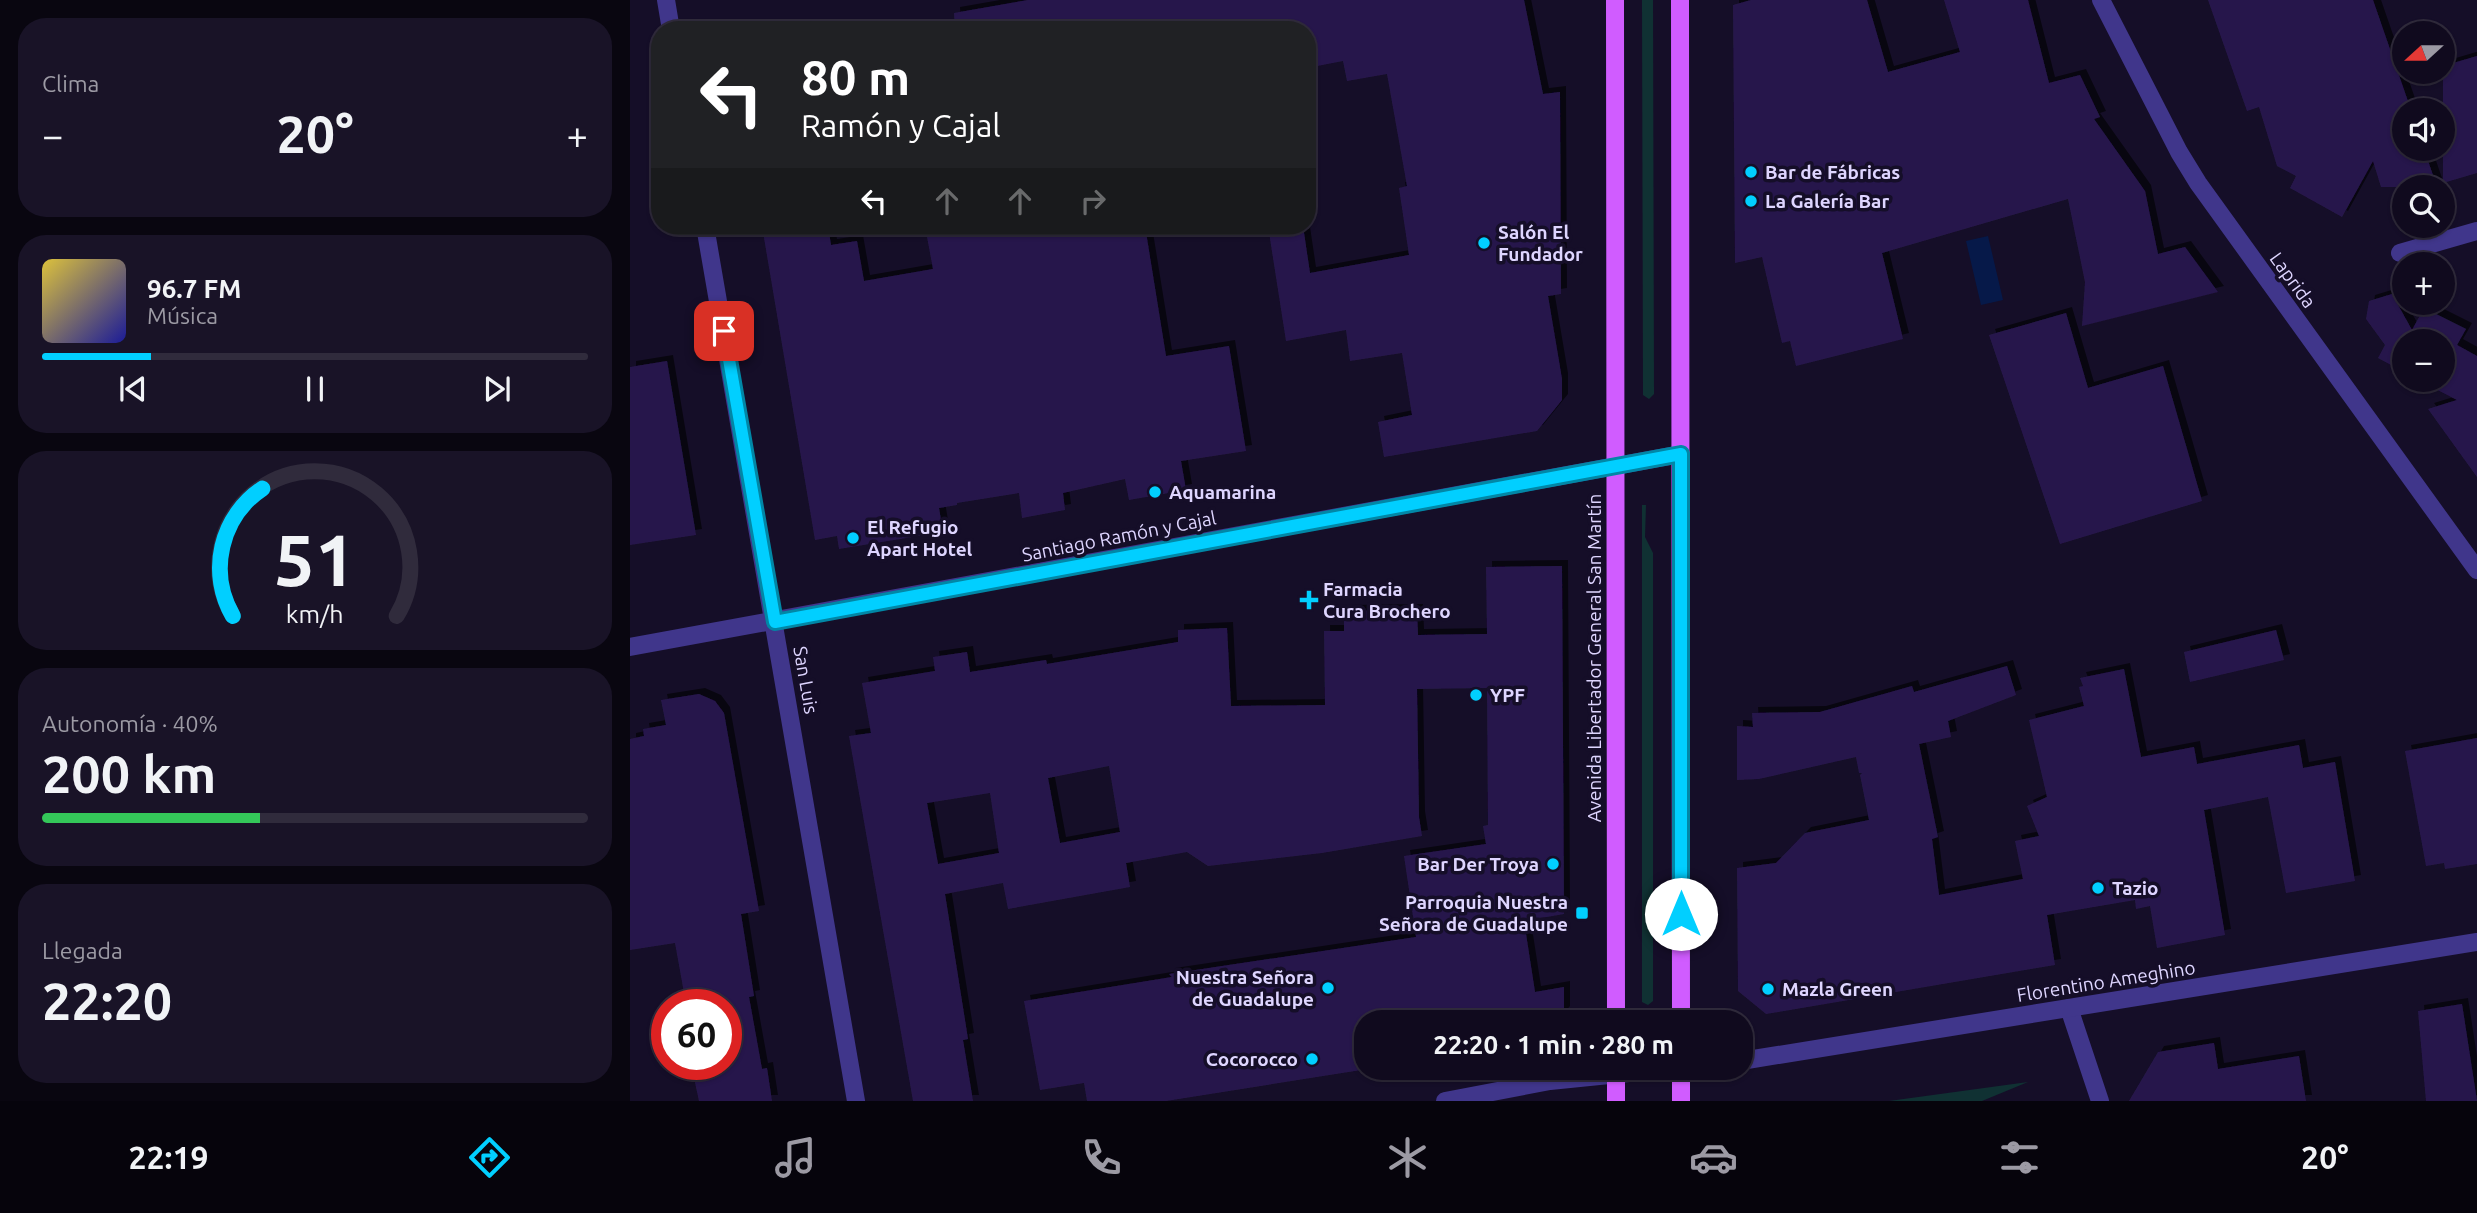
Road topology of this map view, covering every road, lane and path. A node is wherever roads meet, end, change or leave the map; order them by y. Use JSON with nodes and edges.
{"nodes":[{"id":1,"x":666,"y":0,"type":"edge"},
{"id":2,"x":1615,"y":0,"type":"edge"},
{"id":3,"x":1680,"y":0,"type":"edge"},
{"id":4,"x":2101,"y":0,"type":"edge"},
{"id":5,"x":670,"y":21,"type":"edge"},
{"id":6,"x":2477,"y":231,"type":"edge"},
{"id":7,"x":707,"y":235,"type":"edge"},
{"id":8,"x":2404,"y":252,"type":"edge"},
{"id":9,"x":1681,"y":454,"type":"junction"},
{"id":10,"x":1615,"y":466,"type":"junction"},
{"id":11,"x":2477,"y":569,"type":"edge"},
{"id":12,"x":775,"y":622,"type":"junction"},
{"id":13,"x":630,"y":647,"type":"edge"},
{"id":14,"x":2477,"y":942,"type":"edge"},
{"id":15,"x":2069,"y":1008,"type":"junction"},
{"id":16,"x":1616,"y":1010,"type":"edge"},
{"id":17,"x":1681,"y":1010,"type":"edge"},
{"id":18,"x":1753,"y":1059,"type":"edge"},
{"id":19,"x":1557,"y":1080,"type":"edge"},
{"id":20,"x":1616,"y":1080,"type":"edge"},
{"id":21,"x":1680,"y":1080,"type":"edge"},
{"id":22,"x":856,"y":1101,"type":"edge"},
{"id":23,"x":1445,"y":1101,"type":"edge"},
{"id":24,"x":1616,"y":1101,"type":"edge"},
{"id":25,"x":1681,"y":1101,"type":"edge"},
{"id":26,"x":2100,"y":1101,"type":"edge"}],
"edges":[{"from":1,"to":5,"type":"street"},
{"from":2,"to":10,"type":"main road","name":"Avenida Libertador General San Martín"},
{"from":3,"to":9,"type":"main road"},
{"from":4,"to":11,"type":"street","name":"Laprida"},
{"from":6,"to":8,"type":"street"},
{"from":7,"to":12,"type":"street","name":"San Luis"},
{"from":9,"to":10,"type":"street","name":"Santiago Ramón y Cajal"},
{"from":9,"to":17,"type":"main road"},
{"from":10,"to":12,"type":"street","name":"Santiago Ramón y Cajal"},
{"from":10,"to":16,"type":"main road","name":"Avenida Libertador General San Martín"},
{"from":12,"to":13,"type":"street","name":"Santiago Ramón y Cajal"},
{"from":12,"to":22,"type":"street","name":"San Luis"},
{"from":14,"to":15,"type":"street","name":"Florentino Ameghino"},
{"from":15,"to":18,"type":"street","name":"Florentino Ameghino"},
{"from":15,"to":26,"type":"street"},
{"from":19,"to":23,"type":"street"},
{"from":20,"to":24,"type":"main road"},
{"from":21,"to":25,"type":"main road"}]}
